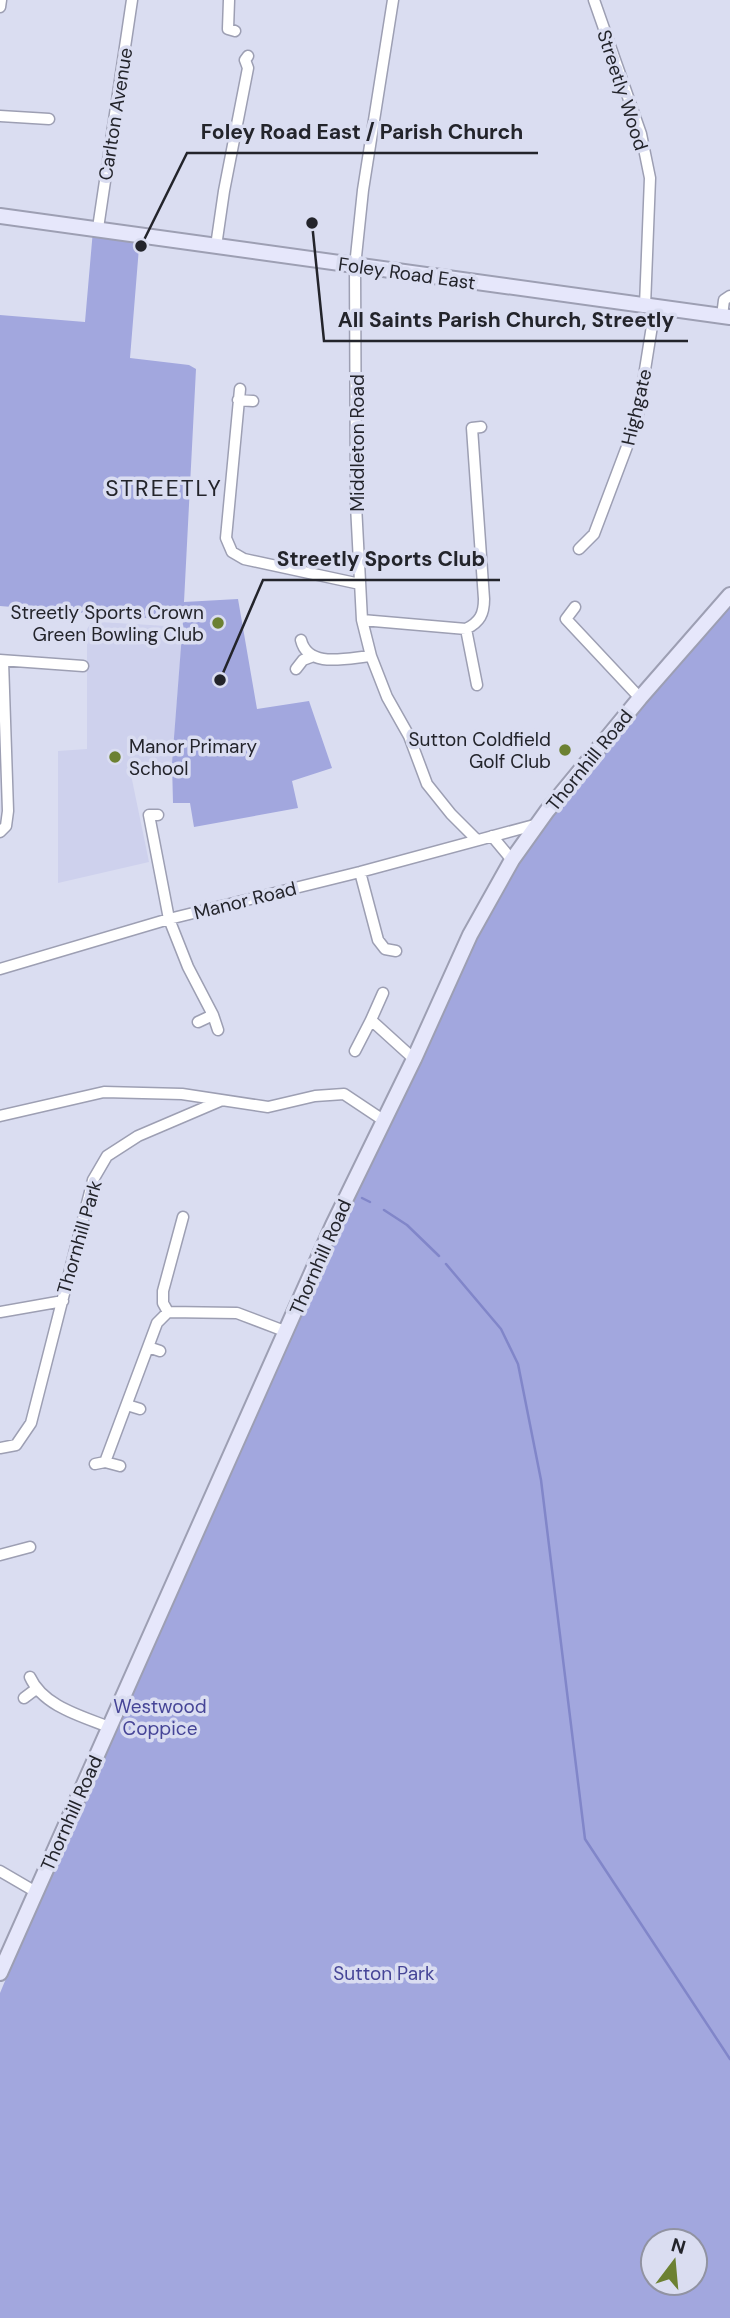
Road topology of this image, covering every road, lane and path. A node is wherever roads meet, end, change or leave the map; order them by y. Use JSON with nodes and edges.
{"nodes":[{"id":1,"x":1,"y":0,"type":"edge"},
{"id":2,"x":132,"y":0,"type":"edge"},
{"id":3,"x":229,"y":0,"type":"edge"},
{"id":4,"x":393,"y":0,"type":"edge"},
{"id":5,"x":594,"y":0,"type":"edge"},
{"id":6,"x":0,"y":7,"type":"edge"},
{"id":7,"x":215,"y":28,"type":"dead end"},
{"id":8,"x":248,"y":55,"type":"dead end"},
{"id":9,"x":43,"y":115,"type":"dead end"},
{"id":10,"x":0,"y":116,"type":"edge"},
{"id":11,"x":0,"y":216,"type":"edge"},
{"id":12,"x":98,"y":228,"type":"junction"},
{"id":13,"x":216,"y":246,"type":"junction"},
{"id":14,"x":355,"y":266,"type":"junction"},
{"id":15,"x":730,"y":296,"type":"edge"},
{"id":16,"x":650,"y":306,"type":"junction"},
{"id":17,"x":726,"y":316,"type":"edge"},
{"id":18,"x":240,"y":389,"type":"dead end"},
{"id":19,"x":238,"y":400,"type":"junction"},
{"id":20,"x":253,"y":401,"type":"dead end"},
{"id":21,"x":472,"y":428,"type":"dead end"},
{"id":22,"x":579,"y":532,"type":"dead end"},
{"id":23,"x":588,"y":540,"type":"junction"},
{"id":24,"x":579,"y":549,"type":"dead end"},
{"id":25,"x":360,"y":584,"type":"junction"},
{"id":26,"x":730,"y":595,"type":"edge"},
{"id":27,"x":575,"y":607,"type":"dead end"},
{"id":28,"x":362,"y":620,"type":"junction"},
{"id":29,"x":466,"y":629,"type":"junction"},
{"id":30,"x":301,"y":640,"type":"dead end"},
{"id":31,"x":371,"y":656,"type":"junction"},
{"id":32,"x":311,"y":657,"type":"junction"},
{"id":33,"x":2,"y":661,"type":"edge"},
{"id":34,"x":83,"y":666,"type":"dead end"},
{"id":35,"x":296,"y":669,"type":"dead end"},
{"id":36,"x":477,"y":685,"type":"dead end"},
{"id":37,"x":640,"y":698,"type":"junction"},
{"id":38,"x":158,"y":815,"type":"dead end"},
{"id":39,"x":538,"y":824,"type":"junction"},
{"id":40,"x":0,"y":832,"type":"edge"},
{"id":41,"x":492,"y":836,"type":"junction"},
{"id":42,"x":477,"y":840,"type":"junction"},
{"id":43,"x":512,"y":860,"type":"junction"},
{"id":44,"x":360,"y":873,"type":"junction"},
{"id":45,"x":169,"y":919,"type":"junction"},
{"id":46,"x":396,"y":951,"type":"dead end"},
{"id":47,"x":0,"y":969,"type":"edge"},
{"id":48,"x":383,"y":993,"type":"dead end"},
{"id":49,"x":213,"y":1015,"type":"junction"},
{"id":50,"x":371,"y":1020,"type":"junction"},
{"id":51,"x":198,"y":1023,"type":"dead end"},
{"id":52,"x":218,"y":1030,"type":"dead end"},
{"id":53,"x":355,"y":1051,"type":"dead end"},
{"id":54,"x":414,"y":1059,"type":"junction"},
{"id":55,"x":220,"y":1101,"type":"junction"},
{"id":56,"x":0,"y":1116,"type":"edge"},
{"id":57,"x":383,"y":1120,"type":"junction"},
{"id":58,"x":183,"y":1217,"type":"dead end"},
{"id":59,"x":62,"y":1301,"type":"junction"},
{"id":60,"x":0,"y":1312,"type":"edge"},
{"id":61,"x":169,"y":1312,"type":"junction"},
{"id":62,"x":287,"y":1332,"type":"junction"},
{"id":63,"x":148,"y":1348,"type":"junction"},
{"id":64,"x":160,"y":1351,"type":"dead end"},
{"id":65,"x":127,"y":1405,"type":"junction"},
{"id":66,"x":140,"y":1409,"type":"dead end"},
{"id":67,"x":0,"y":1448,"type":"edge"},
{"id":68,"x":121,"y":1466,"type":"dead end"},
{"id":69,"x":30,"y":1547,"type":"dead end"},
{"id":70,"x":0,"y":1555,"type":"edge"},
{"id":71,"x":30,"y":1677,"type":"dead end"},
{"id":72,"x":36,"y":1689,"type":"junction"},
{"id":73,"x":24,"y":1698,"type":"dead end"},
{"id":74,"x":109,"y":1727,"type":"junction"},
{"id":75,"x":0,"y":1871,"type":"edge"},
{"id":76,"x":36,"y":1892,"type":"junction"},
{"id":77,"x":0,"y":1973,"type":"edge"}],
"edges":[{"from":1,"to":6,"type":"street"},
{"from":2,"to":12,"type":"street","name":"Carlton Avenue"},
{"from":3,"to":7,"type":"street"},
{"from":4,"to":14,"type":"street","name":"Middleton Road"},
{"from":5,"to":16,"type":"street","name":"Streetly Wood"},
{"from":8,"to":13,"type":"street"},
{"from":9,"to":10,"type":"street"},
{"from":11,"to":12,"type":"main road","name":"Foley Road East"},
{"from":12,"to":13,"type":"main road","name":"Foley Road East"},
{"from":13,"to":14,"type":"main road","name":"Foley Road East"},
{"from":14,"to":16,"type":"main road","name":"Foley Road East"},
{"from":14,"to":25,"type":"street","name":"Middleton Road"},
{"from":15,"to":17,"type":"street"},
{"from":16,"to":17,"type":"main road","name":"Foley Road East"},
{"from":16,"to":23,"type":"street","name":"Highgate"},
{"from":18,"to":19,"type":"street"},
{"from":19,"to":20,"type":"street"},
{"from":19,"to":25,"type":"street"},
{"from":21,"to":29,"type":"street"},
{"from":22,"to":23,"type":"street"},
{"from":23,"to":24,"type":"street","name":"Highgate"},
{"from":25,"to":28,"type":"street","name":"Middleton Road"},
{"from":26,"to":37,"type":"main road","name":"Thornhill Road"},
{"from":27,"to":37,"type":"street"},
{"from":28,"to":29,"type":"street"},
{"from":28,"to":31,"type":"street","name":"Middleton Road"},
{"from":29,"to":36,"type":"street"},
{"from":30,"to":32,"type":"street"},
{"from":31,"to":32,"type":"street"},
{"from":31,"to":42,"type":"street","name":"Middleton Road"},
{"from":32,"to":35,"type":"street"},
{"from":33,"to":34,"type":"street"},
{"from":33,"to":40,"type":"street"},
{"from":37,"to":39,"type":"main road","name":"Thornhill Road"},
{"from":38,"to":45,"type":"street"},
{"from":39,"to":41,"type":"street","name":"Manor Road"},
{"from":39,"to":43,"type":"main road","name":"Thornhill Road"},
{"from":41,"to":42,"type":"street","name":"Manor Road"},
{"from":41,"to":43,"type":"street"},
{"from":42,"to":44,"type":"street","name":"Manor Road"},
{"from":43,"to":54,"type":"main road","name":"Thornhill Road"},
{"from":44,"to":45,"type":"street","name":"Manor Road"},
{"from":44,"to":46,"type":"street"},
{"from":45,"to":47,"type":"street","name":"Manor Road"},
{"from":45,"to":49,"type":"street"},
{"from":48,"to":50,"type":"street"},
{"from":49,"to":51,"type":"street"},
{"from":49,"to":52,"type":"street"},
{"from":50,"to":53,"type":"street"},
{"from":50,"to":54,"type":"street"},
{"from":54,"to":57,"type":"main road","name":"Thornhill Road"},
{"from":55,"to":56,"type":"street"},
{"from":55,"to":57,"type":"street"},
{"from":55,"to":59,"type":"street","name":"Thornhill Park"},
{"from":57,"to":62,"type":"main road","name":"Thornhill Road"},
{"from":58,"to":61,"type":"street"},
{"from":59,"to":60,"type":"street","name":"Thornhill Park"},
{"from":59,"to":67,"type":"street"},
{"from":61,"to":62,"type":"street"},
{"from":61,"to":63,"type":"street"},
{"from":62,"to":74,"type":"main road","name":"Thornhill Road"},
{"from":63,"to":64,"type":"street"},
{"from":63,"to":65,"type":"street"},
{"from":65,"to":66,"type":"street"},
{"from":65,"to":68,"type":"street"},
{"from":69,"to":70,"type":"street"},
{"from":71,"to":72,"type":"street"},
{"from":72,"to":73,"type":"street"},
{"from":72,"to":74,"type":"street"},
{"from":74,"to":76,"type":"main road","name":"Thornhill Road"},
{"from":75,"to":76,"type":"street"},
{"from":76,"to":77,"type":"main road","name":"Thornhill Road"}]}
